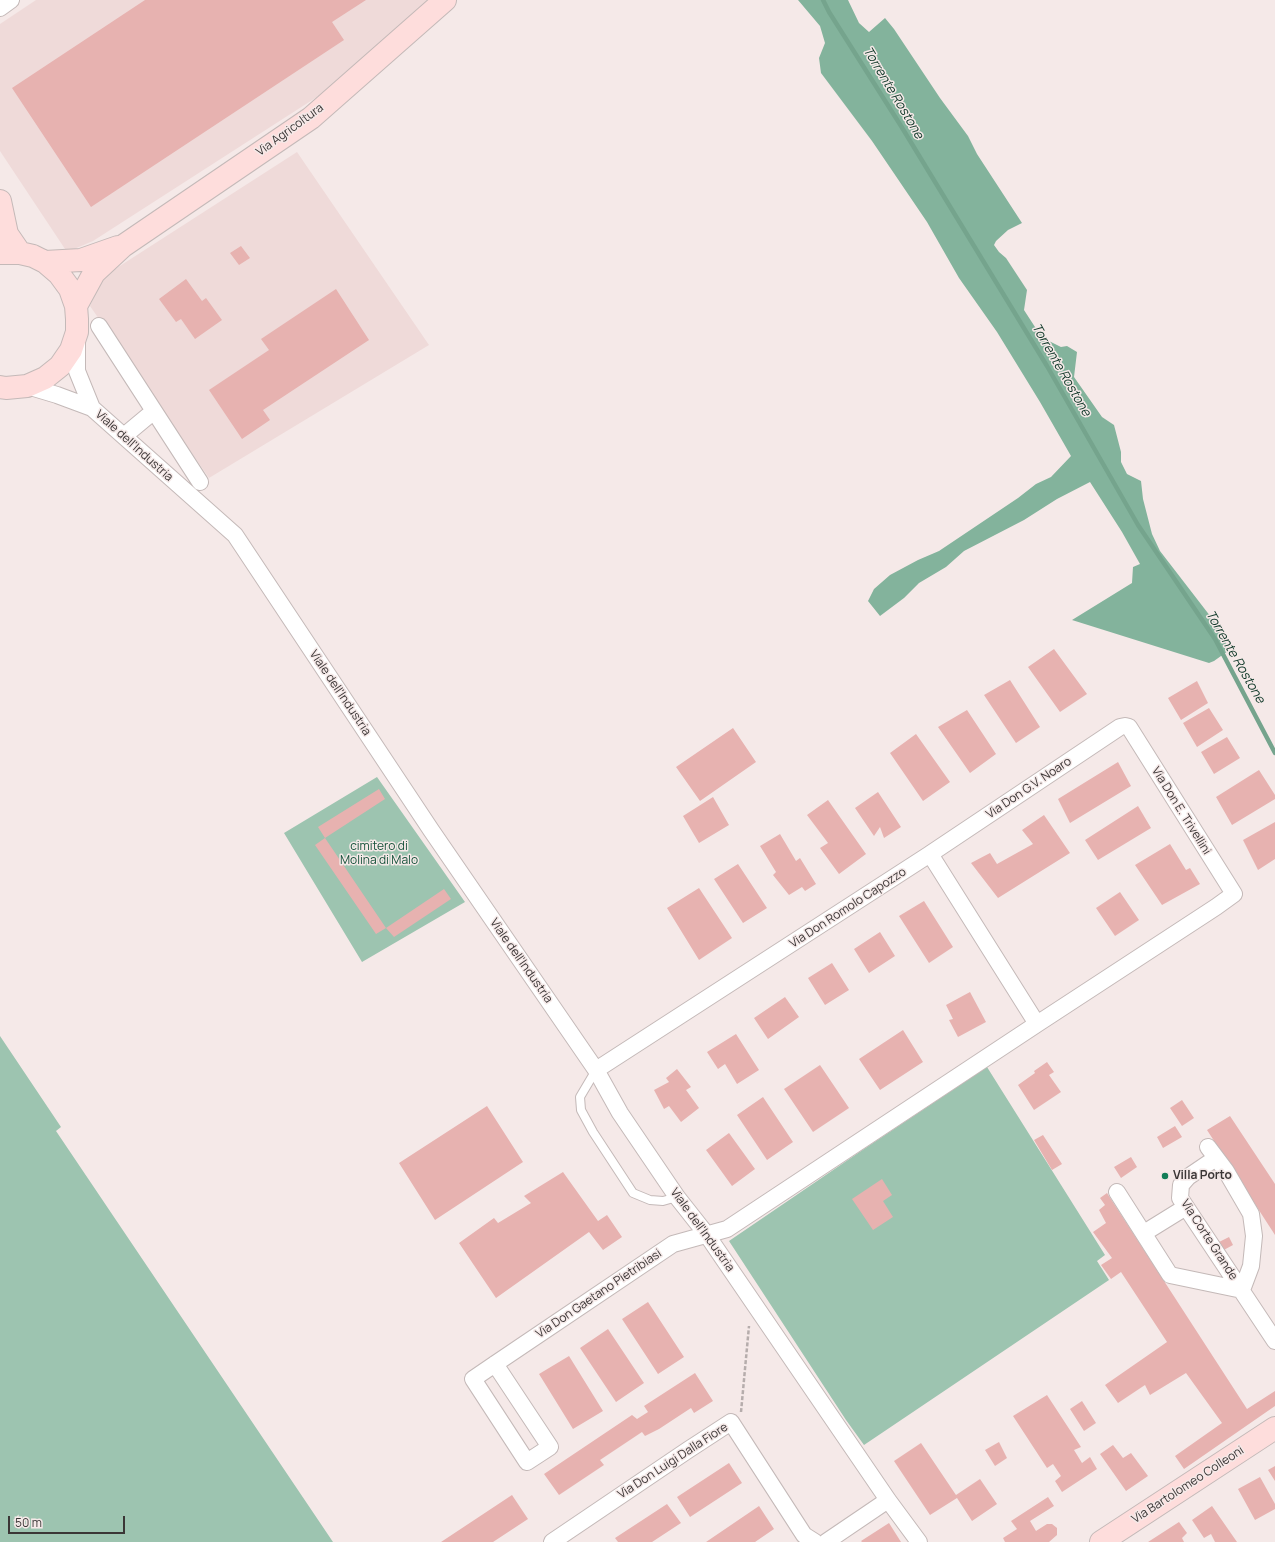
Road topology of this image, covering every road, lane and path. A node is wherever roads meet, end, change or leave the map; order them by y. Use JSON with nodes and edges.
{"nodes":[{"id":1,"x":11,"y":0,"type":"edge"},
{"id":2,"x":446,"y":0,"type":"edge"},
{"id":3,"x":0,"y":8,"type":"edge"},
{"id":4,"x":0,"y":201,"type":"edge"},
{"id":5,"x":122,"y":246,"type":"junction"},
{"id":6,"x":10,"y":253,"type":"edge"},
{"id":7,"x":45,"y":262,"type":"junction"},
{"id":8,"x":76,"y":306,"type":"junction"},
{"id":9,"x":99,"y":326,"type":"dead end"},
{"id":10,"x":77,"y":332,"type":"junction"},
{"id":11,"x":27,"y":386,"type":"junction"},
{"id":12,"x":0,"y":387,"type":"edge"},
{"id":13,"x":92,"y":408,"type":"junction"},
{"id":14,"x":154,"y":411,"type":"junction"},
{"id":15,"x":124,"y":436,"type":"junction"},
{"id":16,"x":200,"y":482,"type":"dead end"},
{"id":17,"x":1129,"y":728,"type":"joint"},
{"id":18,"x":930,"y":854,"type":"junction"},
{"id":19,"x":1037,"y":1024,"type":"junction"},
{"id":20,"x":596,"y":1070,"type":"junction"},
{"id":21,"x":1117,"y":1192,"type":"dead end"},
{"id":22,"x":677,"y":1197,"type":"junction"},
{"id":23,"x":1186,"y":1207,"type":"junction"},
{"id":24,"x":1144,"y":1233,"type":"junction"},
{"id":25,"x":707,"y":1235,"type":"junction"},
{"id":26,"x":1242,"y":1290,"type":"junction"},
{"id":27,"x":759,"y":1311,"type":"junction"},
{"id":28,"x":1275,"y":1341,"type":"edge"},
{"id":29,"x":495,"y":1364,"type":"junction"},
{"id":30,"x":731,"y":1422,"type":"junction"},
{"id":31,"x":1275,"y":1428,"type":"edge"},
{"id":32,"x":888,"y":1500,"type":"junction"},
{"id":33,"x":803,"y":1540,"type":"edge"},
{"id":34,"x":552,"y":1542,"type":"edge"},
{"id":35,"x":826,"y":1542,"type":"edge"},
{"id":36,"x":919,"y":1542,"type":"edge"},
{"id":37,"x":1101,"y":1542,"type":"edge"}],
"edges":[{"from":1,"to":3,"type":"street"},
{"from":2,"to":5,"type":"main road","name":"Via Agricoltura"},
{"from":4,"to":6,"type":"main road","name":"Viale dell'Industria"},
{"from":5,"to":7,"type":"main road","name":"Via Agricoltura"},
{"from":5,"to":8,"type":"main road","name":"Via Agricoltura"},
{"from":6,"to":7,"type":"main road","name":"Viale dell'Industria"},
{"from":7,"to":8,"type":"main road","name":"Viale dell'Industria"},
{"from":8,"to":10,"type":"main road","name":"Viale dell'Industria"},
{"from":9,"to":14,"type":"street"},
{"from":10,"to":11,"type":"main road","name":"Viale dell'Industria"},
{"from":10,"to":13,"type":"street","name":"Viale dell'Industria"},
{"from":11,"to":12,"type":"main road","name":"Viale dell'Industria"},
{"from":11,"to":13,"type":"street","name":"Viale dell'Industria"},
{"from":13,"to":15,"type":"street","name":"Viale dell'Industria"},
{"from":14,"to":15,"type":"street"},
{"from":14,"to":16,"type":"street"},
{"from":15,"to":20,"type":"street","name":"Viale dell'Industria"},
{"from":17,"to":18,"type":"street","name":"Via Don G.V. Noaro"},
{"from":17,"to":19,"type":"street","name":"Via Don E. Trivellini"},
{"from":18,"to":19,"type":"street"},
{"from":18,"to":20,"type":"street","name":"Via Don Romolo Capozzo"},
{"from":19,"to":25,"type":"street"},
{"from":20,"to":22,"type":"street","name":"Viale dell'Industria"},
{"from":20,"to":22,"type":"lane"},
{"from":21,"to":24,"type":"street","name":"Via Corte Grande"},
{"from":22,"to":25,"type":"street","name":"Viale dell'Industria"},
{"from":23,"to":24,"type":"street"},
{"from":23,"to":26,"type":"street","name":"Via Corte Grande"},
{"from":23,"to":26,"type":"street","name":"Via Corte Grande"},
{"from":24,"to":26,"type":"street","name":"Via Corte Grande"},
{"from":25,"to":27,"type":"street","name":"Viale dell'Industria"},
{"from":25,"to":29,"type":"street","name":"Via Don Gaetano Pietribiasi"},
{"from":26,"to":28,"type":"street","name":"Via Corte Grande"},
{"from":27,"to":30,"type":"path"},
{"from":27,"to":32,"type":"street","name":"Viale dell'Industria"},
{"from":29,"to":29,"type":"street","name":"Via Don Gaetano Pietribiasi"},
{"from":30,"to":33,"type":"street","name":"Via Don Luigi Dalla Fiore"},
{"from":30,"to":34,"type":"street","name":"Via Don Luigi Dalla Fiore"},
{"from":31,"to":37,"type":"main road","name":"Via Bartolomeo Colleoni"},
{"from":32,"to":35,"type":"street"},
{"from":32,"to":36,"type":"street","name":"Viale dell'Industria"}]}
